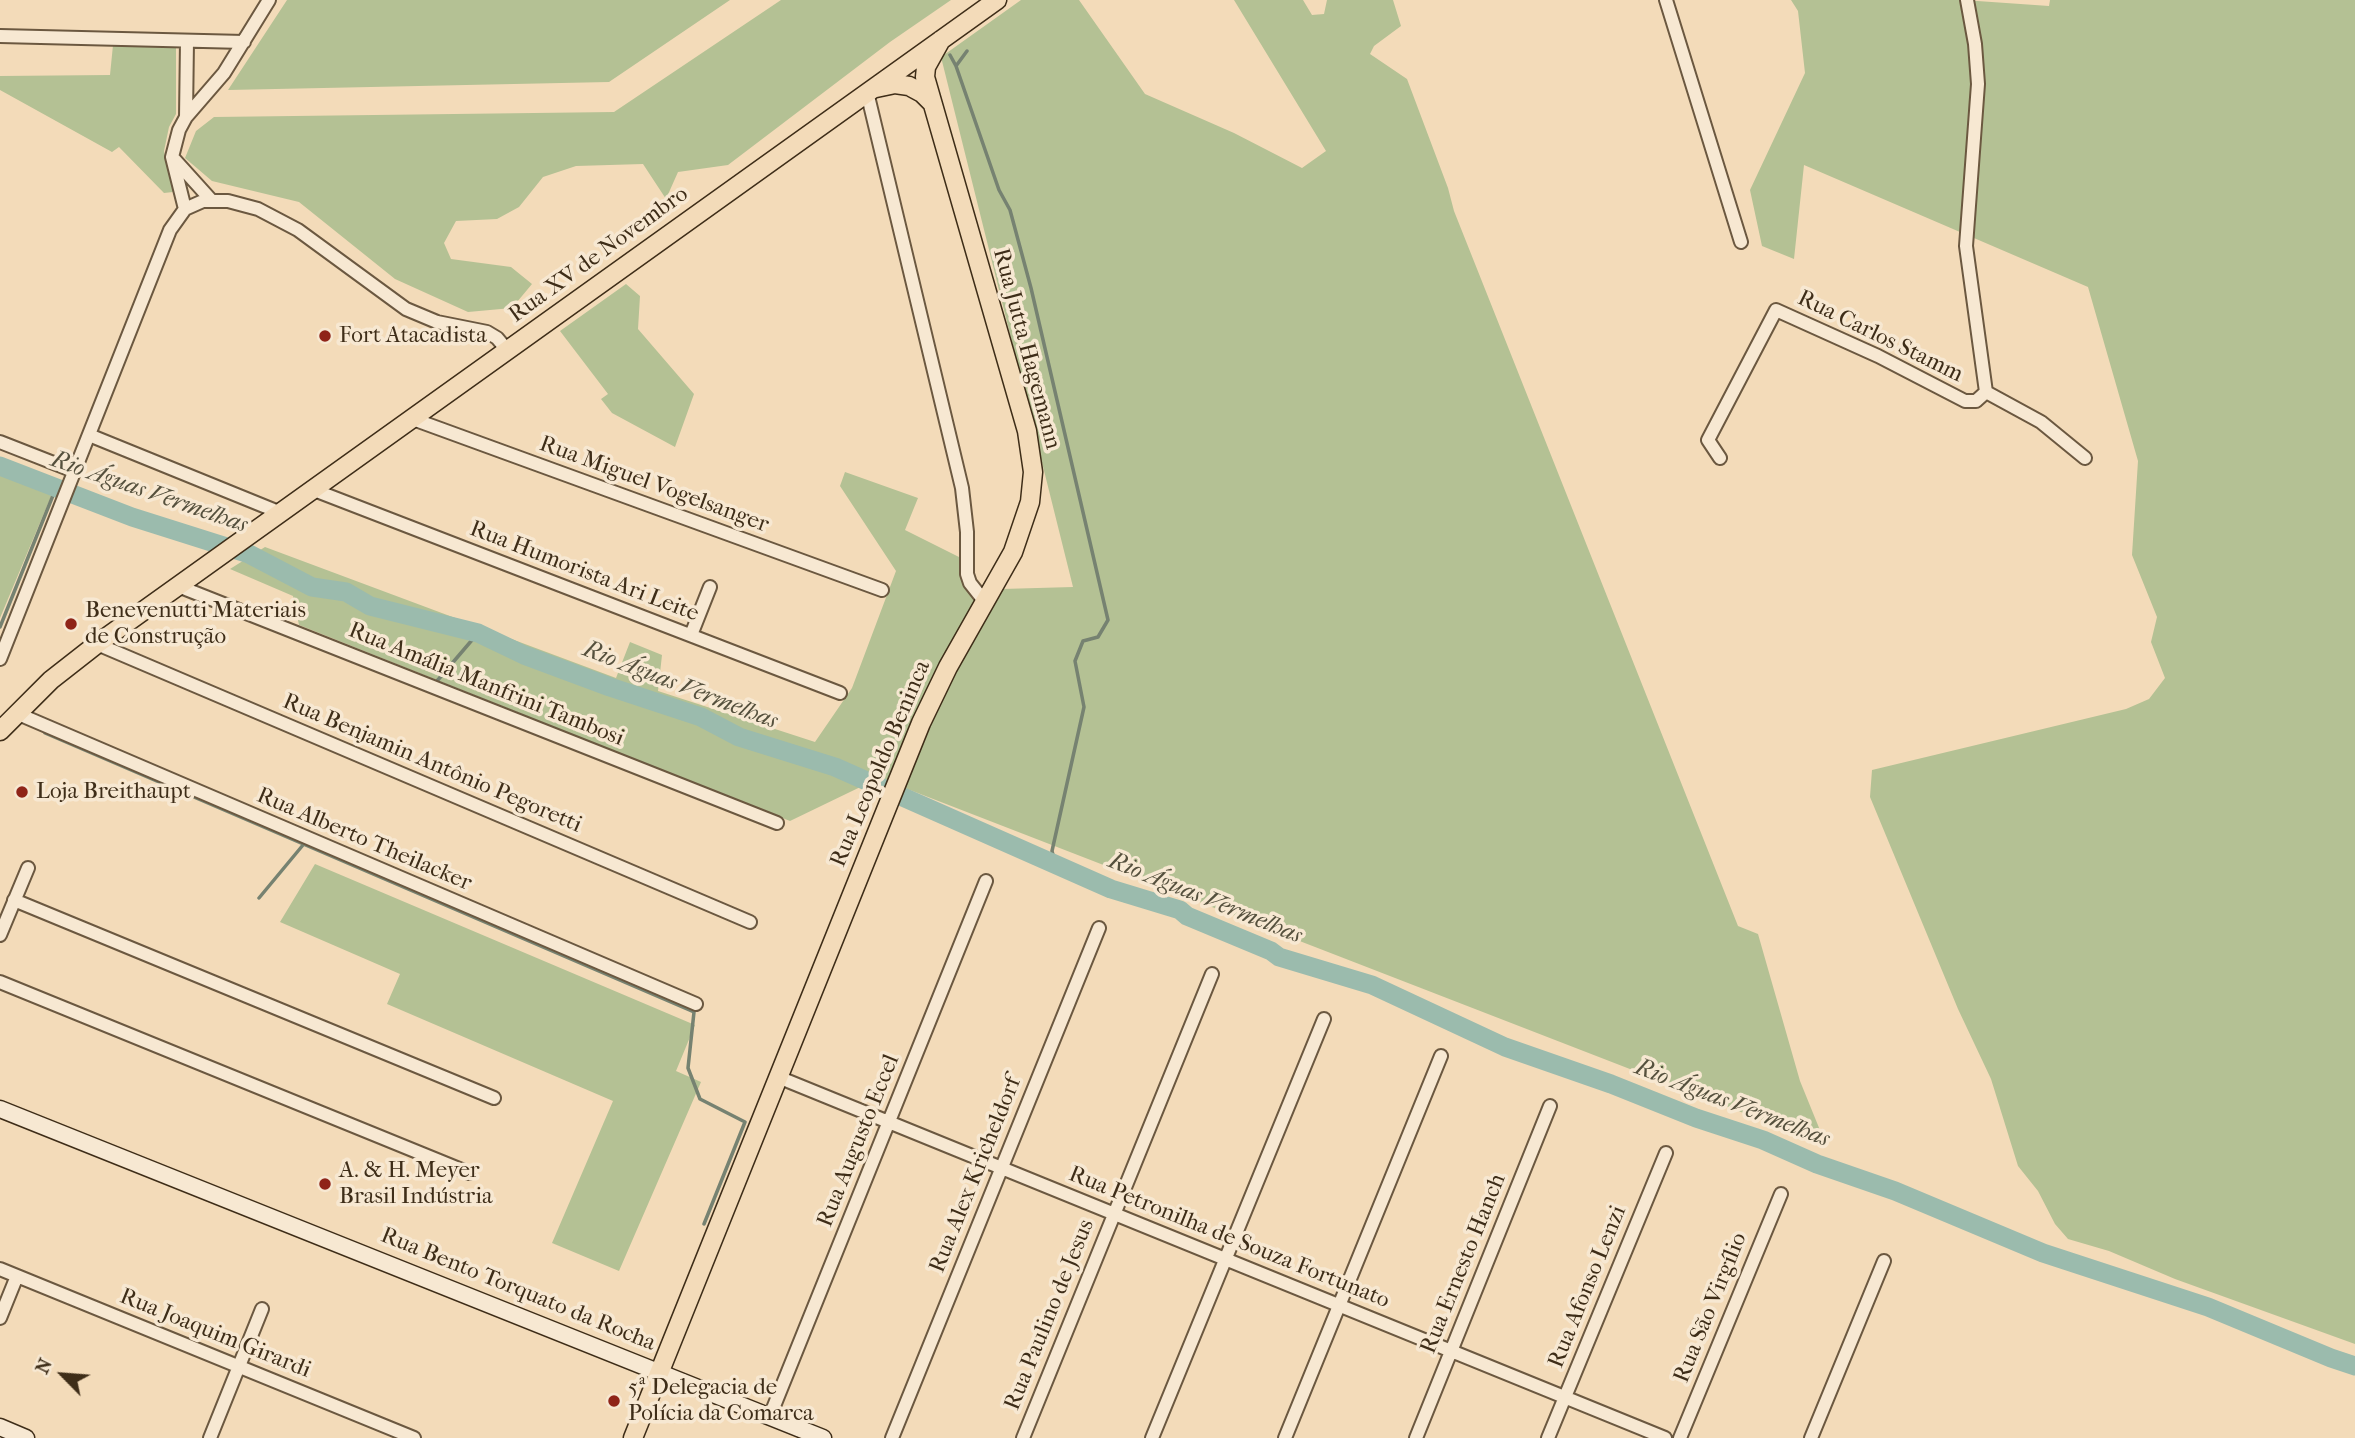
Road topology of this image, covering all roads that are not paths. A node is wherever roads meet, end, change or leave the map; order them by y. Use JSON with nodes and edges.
{"nodes":[{"id":1,"x":269,"y":0,"type":"edge"},
{"id":2,"x":997,"y":0,"type":"edge"},
{"id":3,"x":1666,"y":0,"type":"edge"},
{"id":4,"x":1968,"y":0,"type":"edge"},
{"id":5,"x":0,"y":36,"type":"edge"},
{"id":6,"x":941,"y":40,"type":"junction"},
{"id":7,"x":187,"y":41,"type":"junction"},
{"id":8,"x":244,"y":42,"type":"junction"},
{"id":9,"x":867,"y":92,"type":"junction"},
{"id":10,"x":932,"y":103,"type":"junction"},
{"id":11,"x":186,"y":117,"type":"junction"},
{"id":12,"x":172,"y":157,"type":"junction"},
{"id":13,"x":212,"y":201,"type":"junction"},
{"id":14,"x":185,"y":209,"type":"junction"},
{"id":15,"x":1741,"y":243,"type":"dead end"},
{"id":16,"x":508,"y":351,"type":"junction"},
{"id":17,"x":1986,"y":392,"type":"junction"},
{"id":18,"x":412,"y":419,"type":"junction"},
{"id":19,"x":89,"y":435,"type":"junction"},
{"id":20,"x":0,"y":442,"type":"edge"},
{"id":21,"x":1720,"y":458,"type":"dead end"},
{"id":22,"x":2085,"y":458,"type":"dead end"},
{"id":23,"x":74,"y":471,"type":"junction"},
{"id":24,"x":314,"y":490,"type":"junction"},
{"id":25,"x":281,"y":513,"type":"junction"},
{"id":26,"x":178,"y":586,"type":"junction"},
{"id":27,"x":710,"y":587,"type":"dead end"},
{"id":28,"x":882,"y":590,"type":"dead end"},
{"id":29,"x":985,"y":603,"type":"junction"},
{"id":30,"x":691,"y":635,"type":"junction"},
{"id":31,"x":97,"y":644,"type":"junction"},
{"id":32,"x":0,"y":659,"type":"edge"},
{"id":33,"x":840,"y":693,"type":"dead end"},
{"id":34,"x":16,"y":713,"type":"junction"},
{"id":35,"x":0,"y":731,"type":"edge"},
{"id":36,"x":777,"y":823,"type":"dead end"},
{"id":37,"x":28,"y":868,"type":"dead end"},
{"id":38,"x":986,"y":881,"type":"dead end"},
{"id":39,"x":15,"y":900,"type":"junction"},
{"id":40,"x":750,"y":922,"type":"dead end"},
{"id":41,"x":1099,"y":928,"type":"dead end"},
{"id":42,"x":0,"y":935,"type":"edge"},
{"id":43,"x":1212,"y":975,"type":"dead end"},
{"id":44,"x":0,"y":982,"type":"edge"},
{"id":45,"x":696,"y":1004,"type":"dead end"},
{"id":46,"x":1324,"y":1019,"type":"dead end"},
{"id":47,"x":1441,"y":1056,"type":"dead end"},
{"id":48,"x":778,"y":1077,"type":"junction"},
{"id":49,"x":494,"y":1098,"type":"dead end"},
{"id":50,"x":1550,"y":1106,"type":"dead end"},
{"id":51,"x":0,"y":1109,"type":"edge"},
{"id":52,"x":889,"y":1122,"type":"junction"},
{"id":53,"x":1666,"y":1153,"type":"dead end"},
{"id":54,"x":1001,"y":1168,"type":"junction"},
{"id":55,"x":469,"y":1173,"type":"dead end"},
{"id":56,"x":1781,"y":1194,"type":"dead end"},
{"id":57,"x":1114,"y":1214,"type":"junction"},
{"id":58,"x":1226,"y":1259,"type":"junction"},
{"id":59,"x":1884,"y":1261,"type":"dead end"},
{"id":60,"x":0,"y":1269,"type":"edge"},
{"id":61,"x":17,"y":1276,"type":"junction"},
{"id":62,"x":1339,"y":1306,"type":"junction"},
{"id":63,"x":261,"y":1309,"type":"dead end"},
{"id":64,"x":0,"y":1318,"type":"edge"},
{"id":65,"x":1451,"y":1351,"type":"junction"},
{"id":66,"x":239,"y":1367,"type":"junction"},
{"id":67,"x":660,"y":1372,"type":"junction"},
{"id":68,"x":1565,"y":1398,"type":"junction"},
{"id":69,"x":770,"y":1416,"type":"junction"},
{"id":70,"x":0,"y":1427,"type":"edge"},
{"id":71,"x":26,"y":1438,"type":"edge"},
{"id":72,"x":210,"y":1438,"type":"edge"},
{"id":73,"x":414,"y":1438,"type":"edge"},
{"id":74,"x":633,"y":1438,"type":"edge"},
{"id":75,"x":823,"y":1438,"type":"edge"},
{"id":76,"x":892,"y":1438,"type":"edge"},
{"id":77,"x":1023,"y":1438,"type":"edge"},
{"id":78,"x":1153,"y":1438,"type":"edge"},
{"id":79,"x":1285,"y":1438,"type":"edge"},
{"id":80,"x":1416,"y":1438,"type":"edge"},
{"id":81,"x":1548,"y":1438,"type":"edge"},
{"id":82,"x":1664,"y":1438,"type":"edge"},
{"id":83,"x":1680,"y":1438,"type":"edge"},
{"id":84,"x":1811,"y":1438,"type":"edge"}],
"edges":[{"from":1,"to":8,"type":"street"},
{"from":2,"to":6,"type":"main road","name":"Rua XV de Novembro"},
{"from":3,"to":15,"type":"street"},
{"from":4,"to":17,"type":"street","name":"Rua Carlos Stamm"},
{"from":5,"to":7,"type":"street"},
{"from":6,"to":9,"type":"main road","name":"Rua XV de Novembro"},
{"from":6,"to":10,"type":"main road","name":"Rua Jutta Hagemann"},
{"from":7,"to":8,"type":"street"},
{"from":7,"to":11,"type":"street"},
{"from":8,"to":11,"type":"street"},
{"from":9,"to":10,"type":"main road"},
{"from":9,"to":16,"type":"main road","name":"Rua XV de Novembro"},
{"from":9,"to":29,"type":"street"},
{"from":10,"to":29,"type":"main road","name":"Rua Jutta Hagemann"},
{"from":11,"to":12,"type":"street"},
{"from":12,"to":13,"type":"street"},
{"from":12,"to":14,"type":"street"},
{"from":13,"to":14,"type":"street"},
{"from":13,"to":16,"type":"street"},
{"from":14,"to":19,"type":"street"},
{"from":16,"to":18,"type":"main road","name":"Rua XV de Novembro"},
{"from":17,"to":21,"type":"street","name":"Rua Carlos Stamm"},
{"from":17,"to":22,"type":"street"},
{"from":18,"to":24,"type":"main road","name":"Rua XV de Novembro"},
{"from":18,"to":28,"type":"street","name":"Rua Miguel Vogelsanger"},
{"from":19,"to":23,"type":"street"},
{"from":19,"to":25,"type":"street"},
{"from":20,"to":23,"type":"street"},
{"from":23,"to":32,"type":"street"},
{"from":24,"to":25,"type":"main road","name":"Rua XV de Novembro"},
{"from":24,"to":30,"type":"street","name":"Rua Humorista Ari Leite"},
{"from":25,"to":26,"type":"main road","name":"Rua XV de Novembro"},
{"from":26,"to":31,"type":"main road","name":"Rua XV de Novembro"},
{"from":26,"to":36,"type":"street","name":"Rua Amália Manfrini Tambosi"},
{"from":27,"to":30,"type":"street"},
{"from":29,"to":48,"type":"main road","name":"Rua Leopoldo Beninca"},
{"from":30,"to":33,"type":"street","name":"Rua Humorista Ari Leite"},
{"from":31,"to":34,"type":"main road","name":"Rua XV de Novembro"},
{"from":31,"to":40,"type":"street","name":"Rua Benjamin Antônio Pegoretti"},
{"from":34,"to":35,"type":"main road","name":"Rua XV de Novembro"},
{"from":34,"to":45,"type":"street","name":"Rua Alberto Theilacker"},
{"from":37,"to":39,"type":"street"},
{"from":38,"to":52,"type":"street","name":"Rua Augusto Eccel"},
{"from":39,"to":42,"type":"street"},
{"from":39,"to":49,"type":"street"},
{"from":41,"to":54,"type":"street","name":"Rua Alex Kricheldorf"},
{"from":43,"to":57,"type":"street","name":"Rua Paulino de Jesus"},
{"from":44,"to":55,"type":"street"},
{"from":46,"to":58,"type":"street"},
{"from":47,"to":62,"type":"street"},
{"from":48,"to":52,"type":"street","name":"Rua Petronilha de Souza Fortunato"},
{"from":48,"to":67,"type":"main road","name":"Rua Leopoldo Beninca"},
{"from":50,"to":65,"type":"street","name":"Rua Ernesto Hanch"},
{"from":51,"to":67,"type":"street","name":"Rua Bento Torquato da Rocha"},
{"from":52,"to":54,"type":"street","name":"Rua Petronilha de Souza Fortunato"},
{"from":52,"to":69,"type":"street","name":"Rua Augusto Eccel"},
{"from":53,"to":68,"type":"street","name":"Rua Afonso Lenzi"},
{"from":54,"to":57,"type":"street","name":"Rua Petronilha de Souza Fortunato"},
{"from":54,"to":76,"type":"street","name":"Rua Alex Kricheldorf"},
{"from":56,"to":83,"type":"street","name":"Rua São Virgílio"},
{"from":57,"to":58,"type":"street","name":"Rua Petronilha de Souza Fortunato"},
{"from":57,"to":77,"type":"street","name":"Rua Paulino de Jesus"},
{"from":58,"to":62,"type":"street","name":"Rua Petronilha de Souza Fortunato"},
{"from":58,"to":78,"type":"street"},
{"from":59,"to":84,"type":"street"},
{"from":60,"to":61,"type":"street","name":"Rua Joaquim Girardi"},
{"from":61,"to":64,"type":"street"},
{"from":61,"to":66,"type":"street","name":"Rua Joaquim Girardi"},
{"from":62,"to":65,"type":"street","name":"Rua Petronilha de Souza Fortunato"},
{"from":62,"to":79,"type":"street"},
{"from":63,"to":66,"type":"street"},
{"from":65,"to":68,"type":"street","name":"Rua Petronilha de Souza Fortunato"},
{"from":65,"to":80,"type":"street","name":"Rua Ernesto Hanch"},
{"from":66,"to":72,"type":"street"},
{"from":66,"to":73,"type":"street","name":"Rua Joaquim Girardi"},
{"from":67,"to":69,"type":"street","name":"Rua Bento Torquato da Rocha"},
{"from":67,"to":74,"type":"main road","name":"Rua Leopoldo Beninca"},
{"from":68,"to":81,"type":"street","name":"Rua Afonso Lenzi"},
{"from":68,"to":82,"type":"street","name":"Rua Petronilha de Souza Fortunato"},
{"from":69,"to":75,"type":"street","name":"Rua Bento Torquato da Rocha"},
{"from":70,"to":71,"type":"street"}]}
